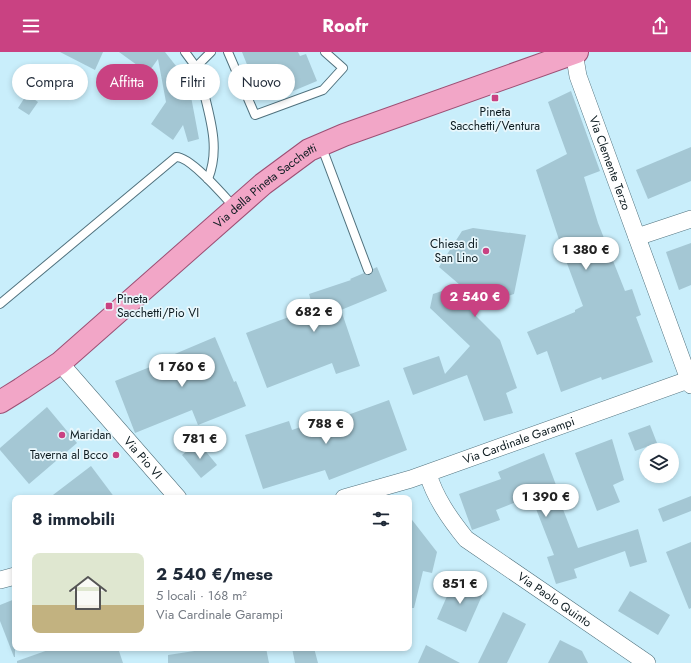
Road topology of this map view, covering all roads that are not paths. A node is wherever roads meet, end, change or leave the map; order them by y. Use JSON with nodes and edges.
{"nodes":[{"id":1,"x":185,"y":52,"type":"edge"},
{"id":2,"x":211,"y":52,"type":"edge"},
{"id":3,"x":228,"y":52,"type":"edge"},
{"id":4,"x":325,"y":52,"type":"edge"},
{"id":5,"x":575,"y":52,"type":"edge"},
{"id":6,"x":194,"y":64,"type":"edge"},
{"id":7,"x":199,"y":64,"type":"edge"},
{"id":8,"x":204,"y":100,"type":"edge"},
{"id":9,"x":320,"y":144,"type":"junction"},
{"id":10,"x":208,"y":179,"type":"junction"},
{"id":11,"x":235,"y":208,"type":"junction"},
{"id":12,"x":691,"y":218,"type":"edge"},
{"id":13,"x":637,"y":237,"type":"junction"},
{"id":14,"x":368,"y":270,"type":"dead end"},
{"id":15,"x":0,"y":304,"type":"edge"},
{"id":16,"x":60,"y":363,"type":"junction"},
{"id":17,"x":690,"y":381,"type":"edge"},
{"id":18,"x":0,"y":402,"type":"edge"},
{"id":19,"x":428,"y":474,"type":"junction"},
{"id":20,"x":175,"y":495,"type":"edge"},
{"id":21,"x":354,"y":495,"type":"edge"},
{"id":22,"x":12,"y":577,"type":"edge"},
{"id":23,"x":0,"y":580,"type":"edge"},
{"id":24,"x":647,"y":663,"type":"edge"}],
"edges":[{"from":1,"to":6,"type":"lane"},
{"from":2,"to":7,"type":"lane"},
{"from":3,"to":4,"type":"lane"},
{"from":5,"to":9,"type":"main road","name":"Via della Pineta Sacchetti"},
{"from":5,"to":13,"type":"street","name":"Via Clemente Terzo"},
{"from":8,"to":10,"type":"lane"},
{"from":9,"to":11,"type":"main road","name":"Via della Pineta Sacchetti"},
{"from":9,"to":14,"type":"lane"},
{"from":10,"to":11,"type":"lane"},
{"from":10,"to":15,"type":"lane"},
{"from":11,"to":16,"type":"main road","name":"Via della Pineta Sacchetti"},
{"from":12,"to":13,"type":"street"},
{"from":13,"to":17,"type":"street","name":"Via Clemente Terzo"},
{"from":16,"to":18,"type":"main road","name":"Via della Pineta Sacchetti"},
{"from":16,"to":20,"type":"street","name":"Via Pio VI"},
{"from":17,"to":19,"type":"street","name":"Via Cardinale Garampi"},
{"from":19,"to":21,"type":"street","name":"Via Cardinale Garampi"},
{"from":19,"to":24,"type":"street","name":"Via Paolo Quinto"},
{"from":22,"to":23,"type":"street"}]}
